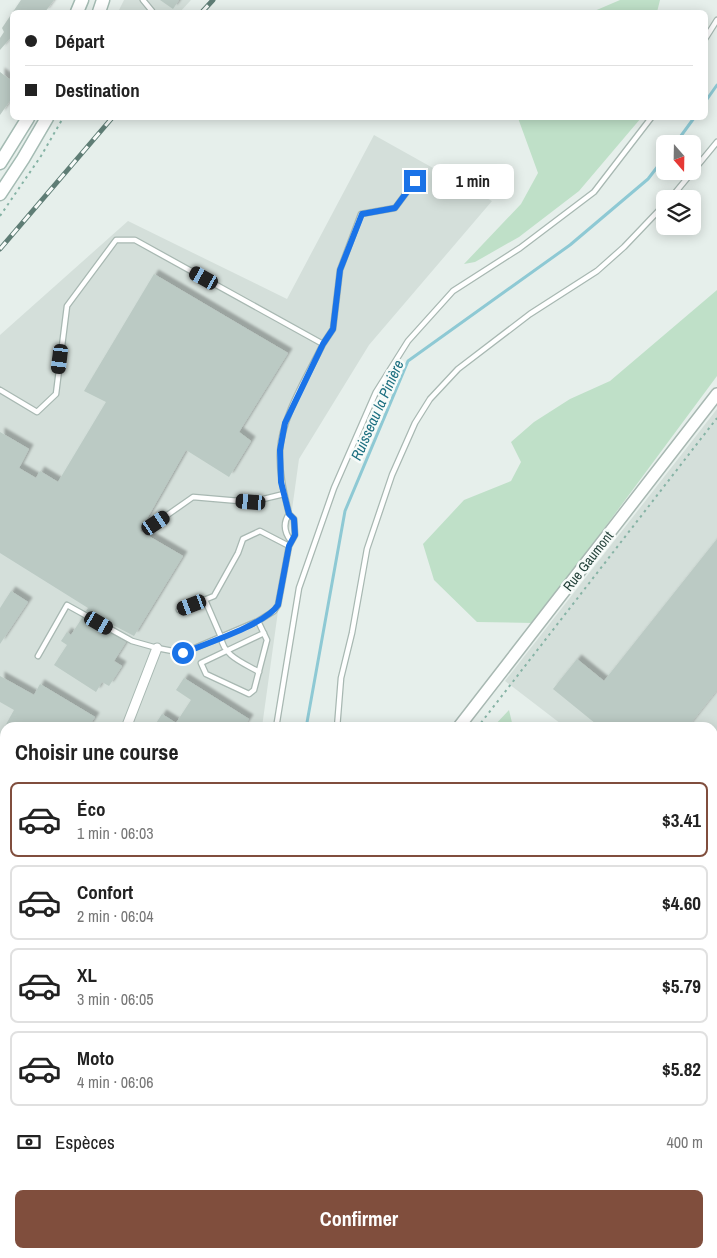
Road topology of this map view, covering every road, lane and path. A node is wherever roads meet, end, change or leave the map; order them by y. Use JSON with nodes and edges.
{"nodes":[{"id":1,"x":143,"y":0,"type":"edge"},
{"id":2,"x":151,"y":10,"type":"edge"},
{"id":3,"x":717,"y":20,"type":"edge"},
{"id":4,"x":708,"y":35,"type":"edge"},
{"id":5,"x":27,"y":120,"type":"edge"},
{"id":6,"x":47,"y":120,"type":"edge"},
{"id":7,"x":62,"y":120,"type":"edge"},
{"id":8,"x":649,"y":120,"type":"edge"},
{"id":9,"x":717,"y":142,"type":"edge"},
{"id":10,"x":0,"y":163,"type":"edge"},
{"id":11,"x":415,"y":181,"type":"dead end"},
{"id":12,"x":677,"y":190,"type":"edge"},
{"id":13,"x":0,"y":194,"type":"edge"},
{"id":14,"x":656,"y":213,"type":"edge"},
{"id":15,"x":0,"y":216,"type":"edge"},
{"id":16,"x":323,"y":344,"type":"junction"},
{"id":17,"x":0,"y":390,"type":"edge"},
{"id":18,"x":717,"y":394,"type":"edge"},
{"id":19,"x":717,"y":418,"type":"edge"},
{"id":20,"x":284,"y":494,"type":"junction"},
{"id":21,"x":289,"y":514,"type":"junction"},
{"id":22,"x":156,"y":523,"type":"dead end"},
{"id":23,"x":290,"y":543,"type":"junction"},
{"id":24,"x":205,"y":600,"type":"junction"},
{"id":25,"x":179,"y":610,"type":"dead end"},
{"id":26,"x":258,"y":621,"type":"junction"},
{"id":27,"x":264,"y":633,"type":"junction"},
{"id":28,"x":221,"y":637,"type":"junction"},
{"id":29,"x":157,"y":648,"type":"junction"},
{"id":30,"x":226,"y":652,"type":"junction"},
{"id":31,"x":38,"y":656,"type":"dead end"},
{"id":32,"x":259,"y":672,"type":"junction"},
{"id":33,"x":128,"y":722,"type":"edge"},
{"id":34,"x":277,"y":722,"type":"edge"},
{"id":35,"x":337,"y":722,"type":"edge"},
{"id":36,"x":463,"y":722,"type":"edge"},
{"id":37,"x":482,"y":722,"type":"edge"}],
"edges":[{"from":1,"to":2,"type":"lane"},
{"from":3,"to":4,"type":"lane"},
{"from":5,"to":10,"type":"main road"},
{"from":6,"to":13,"type":"main road"},
{"from":7,"to":15,"type":"path"},
{"from":8,"to":34,"type":"lane"},
{"from":9,"to":12,"type":"lane"},
{"from":11,"to":16,"type":"lane"},
{"from":14,"to":35,"type":"lane"},
{"from":16,"to":17,"type":"lane"},
{"from":16,"to":20,"type":"lane"},
{"from":18,"to":36,"type":"street","name":"Rue Gaumont"},
{"from":19,"to":37,"type":"path","name":"Rue Gaumont"},
{"from":20,"to":21,"type":"lane"},
{"from":20,"to":22,"type":"lane"},
{"from":21,"to":23,"type":"lane"},
{"from":21,"to":23,"type":"lane"},
{"from":23,"to":24,"type":"lane"},
{"from":23,"to":26,"type":"lane"},
{"from":24,"to":25,"type":"lane"},
{"from":24,"to":28,"type":"lane"},
{"from":26,"to":27,"type":"lane"},
{"from":26,"to":28,"type":"lane"},
{"from":27,"to":30,"type":"lane"},
{"from":27,"to":32,"type":"lane"},
{"from":28,"to":29,"type":"lane"},
{"from":28,"to":30,"type":"lane"},
{"from":29,"to":31,"type":"lane"},
{"from":29,"to":33,"type":"street"},
{"from":30,"to":32,"type":"lane"},
{"from":30,"to":32,"type":"lane"}]}
